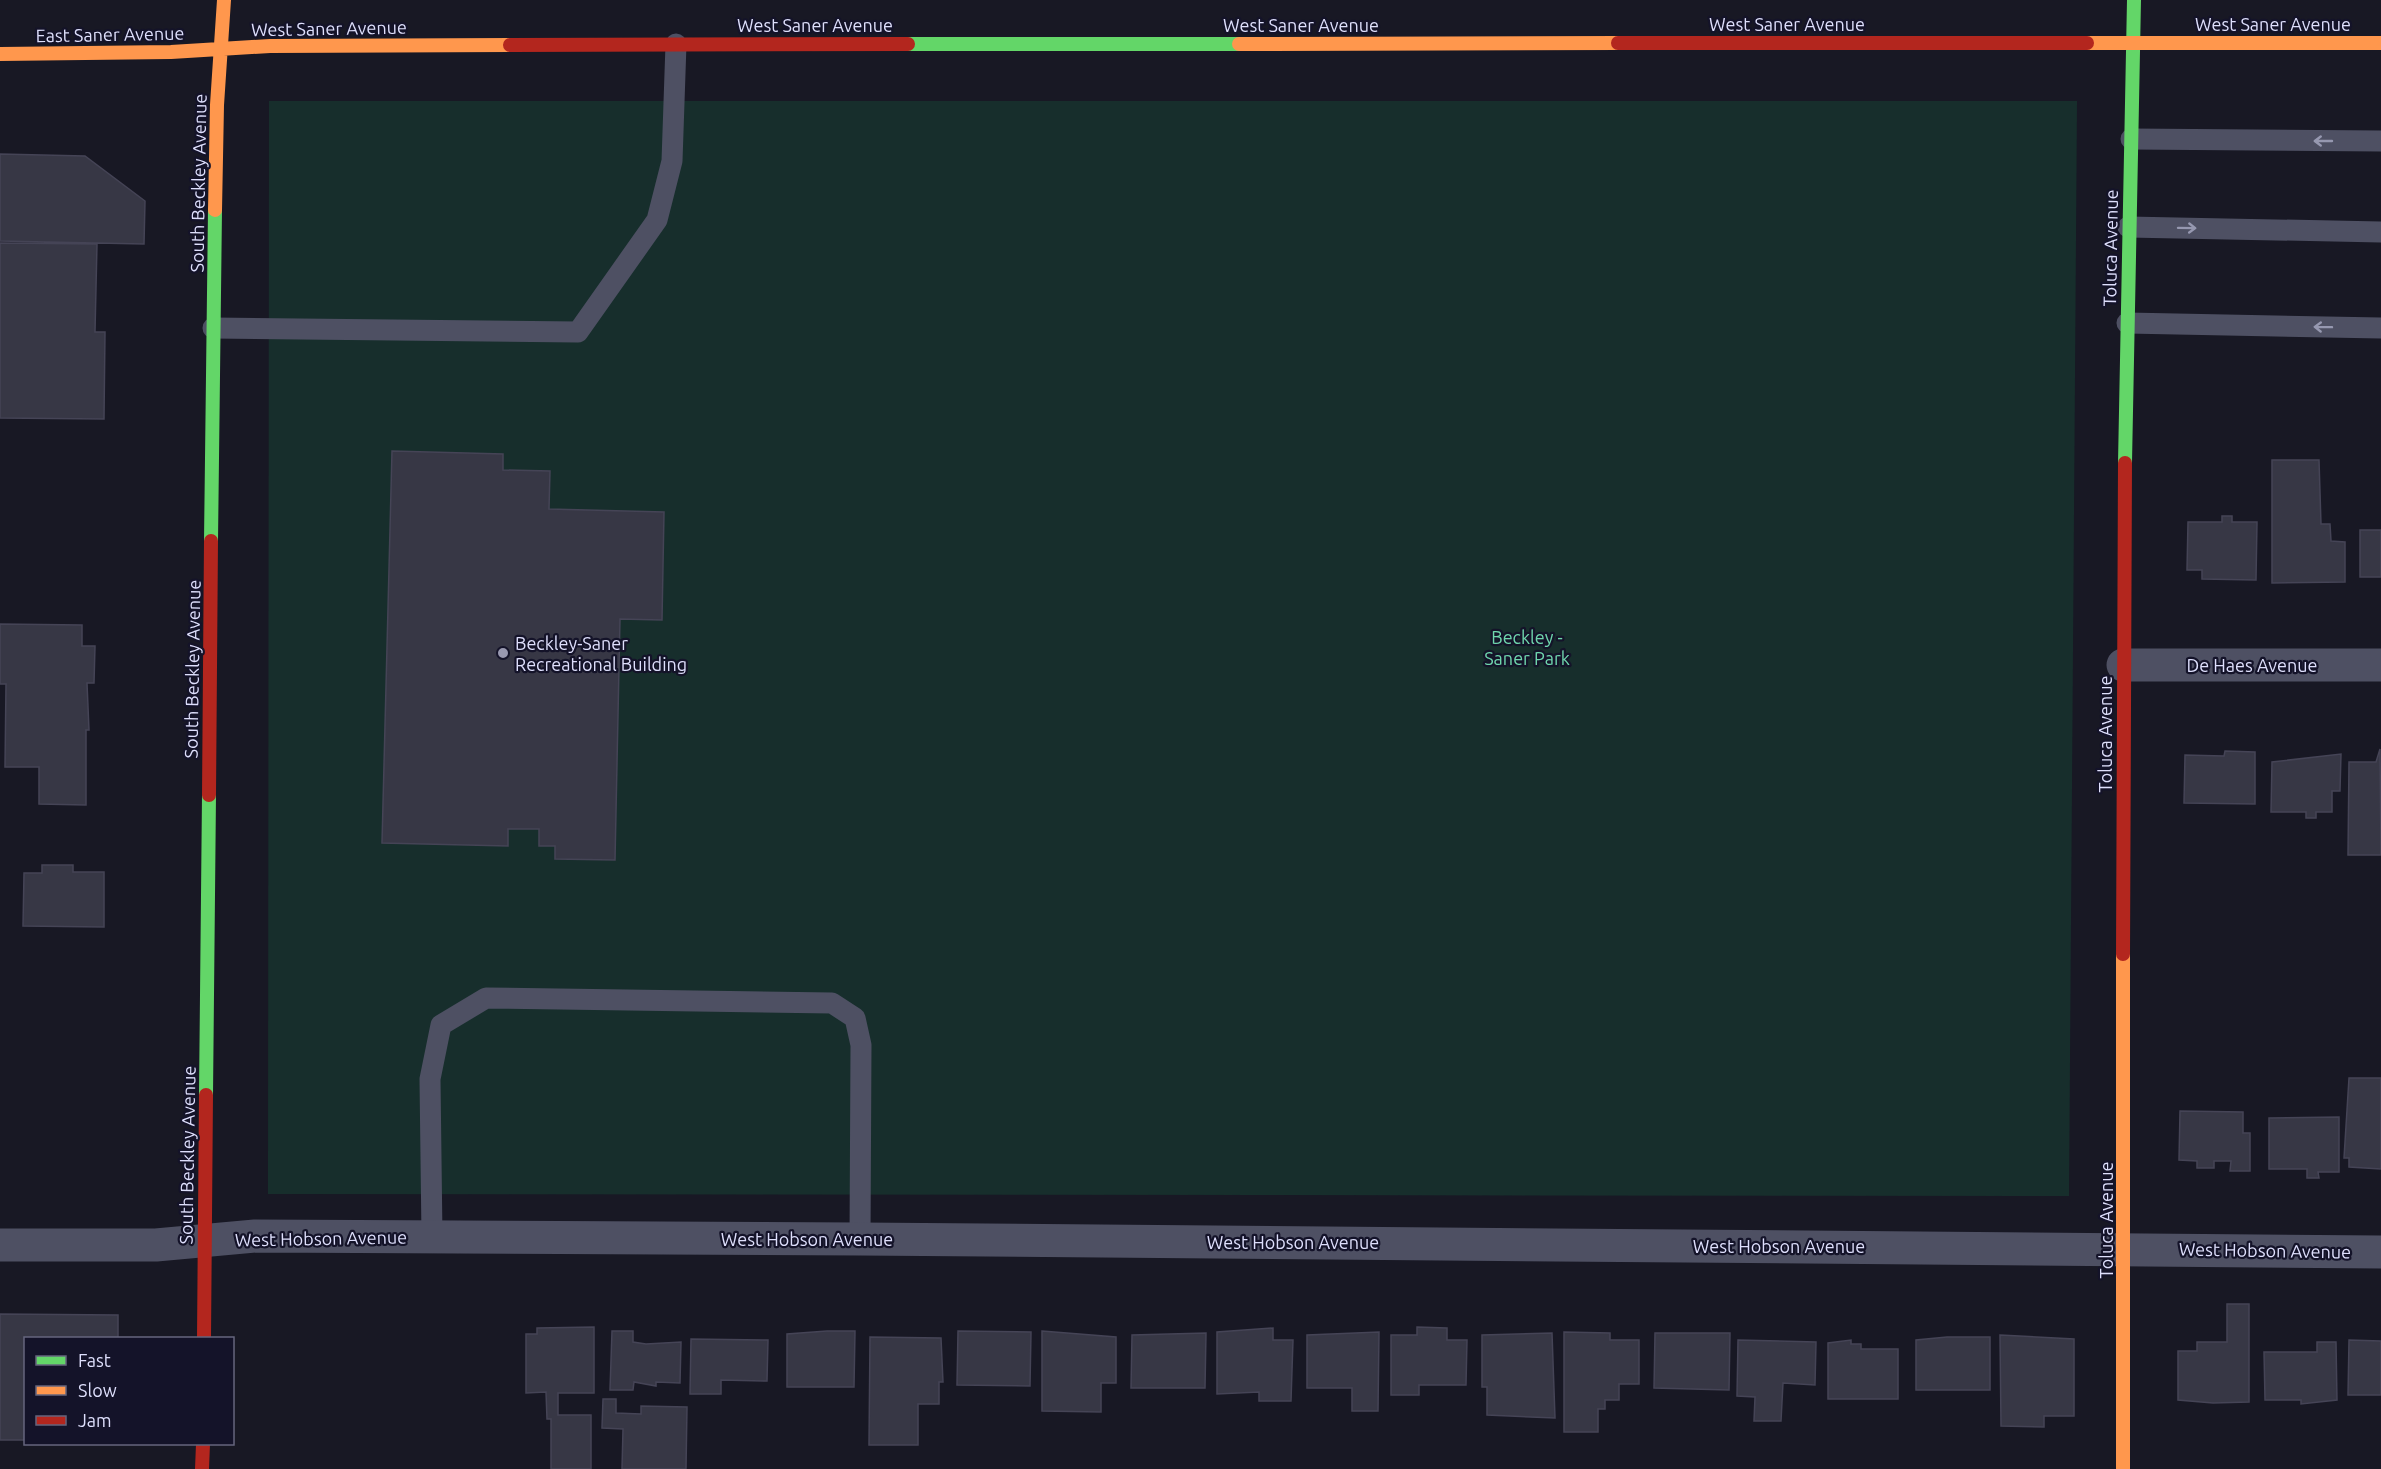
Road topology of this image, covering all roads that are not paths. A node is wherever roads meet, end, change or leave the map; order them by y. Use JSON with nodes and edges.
{"nodes":[{"id":1,"x":224,"y":0,"type":"edge"},
{"id":2,"x":2134,"y":0,"type":"edge"},
{"id":3,"x":2133,"y":42,"type":"junction"},
{"id":4,"x":2381,"y":43,"type":"edge"},
{"id":5,"x":676,"y":44,"type":"junction"},
{"id":6,"x":221,"y":48,"type":"junction"},
{"id":7,"x":0,"y":54,"type":"edge"},
{"id":8,"x":2130,"y":139,"type":"junction"},
{"id":9,"x":2381,"y":141,"type":"edge"},
{"id":10,"x":2128,"y":227,"type":"junction"},
{"id":11,"x":2381,"y":232,"type":"edge"},
{"id":12,"x":2127,"y":323,"type":"junction"},
{"id":13,"x":213,"y":328,"type":"junction"},
{"id":14,"x":2381,"y":328,"type":"edge"},
{"id":15,"x":2123,"y":665,"type":"junction"},
{"id":16,"x":2381,"y":665,"type":"edge"},
{"id":17,"x":432,"y":1237,"type":"junction"},
{"id":18,"x":860,"y":1239,"type":"junction"},
{"id":19,"x":204,"y":1242,"type":"junction"},
{"id":20,"x":0,"y":1245,"type":"edge"},
{"id":21,"x":2124,"y":1249,"type":"junction"},
{"id":22,"x":2381,"y":1252,"type":"edge"},
{"id":23,"x":204,"y":1337,"type":"edge"},
{"id":24,"x":202,"y":1445,"type":"edge"},
{"id":25,"x":202,"y":1469,"type":"edge"},
{"id":26,"x":2123,"y":1469,"type":"edge"}],
"edges":[{"from":1,"to":6,"type":"street","name":"South Beckley Avenue"},
{"from":2,"to":3,"type":"street","name":"Toluca Avenue"},
{"from":3,"to":4,"type":"street","name":"West Saner Avenue"},
{"from":3,"to":5,"type":"street","name":"West Saner Avenue"},
{"from":3,"to":8,"type":"street","name":"Toluca Avenue"},
{"from":5,"to":6,"type":"street","name":"West Saner Avenue"},
{"from":5,"to":13,"type":"lane"},
{"from":6,"to":7,"type":"street","name":"East Saner Avenue"},
{"from":6,"to":13,"type":"street","name":"South Beckley Avenue"},
{"from":9,"to":8,"type":"lane","one_way":true},
{"from":8,"to":10,"type":"street","name":"Toluca Avenue"},
{"from":10,"to":11,"type":"lane","one_way":true},
{"from":10,"to":12,"type":"street","name":"Toluca Avenue"},
{"from":14,"to":12,"type":"lane","one_way":true},
{"from":12,"to":15,"type":"street","name":"Toluca Avenue"},
{"from":13,"to":19,"type":"street","name":"South Beckley Avenue"},
{"from":15,"to":16,"type":"street","name":"De Haes Avenue"},
{"from":15,"to":21,"type":"street","name":"Toluca Avenue"},
{"from":17,"to":18,"type":"street","name":"West Hobson Avenue"},
{"from":17,"to":18,"type":"lane"},
{"from":17,"to":19,"type":"street","name":"West Hobson Avenue"},
{"from":18,"to":21,"type":"street","name":"West Hobson Avenue"},
{"from":19,"to":20,"type":"street","name":"West Hobson Avenue"},
{"from":19,"to":23,"type":"street","name":"South Beckley Avenue"},
{"from":21,"to":22,"type":"street","name":"West Hobson Avenue"},
{"from":21,"to":26,"type":"street","name":"Toluca Avenue"},
{"from":24,"to":25,"type":"street"}]}
